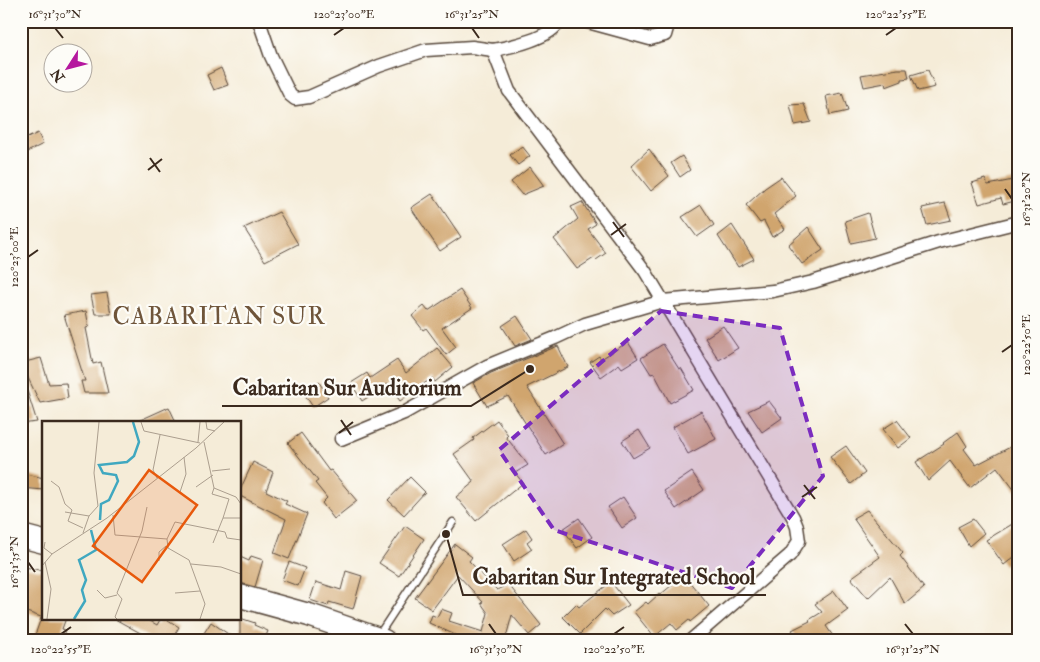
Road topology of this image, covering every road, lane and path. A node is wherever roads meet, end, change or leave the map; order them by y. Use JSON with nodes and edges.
{"nodes":[{"id":1,"x":258,"y":21,"type":"edge"},
{"id":2,"x":560,"y":21,"type":"edge"},
{"id":3,"x":584,"y":21,"type":"edge"},
{"id":4,"x":669,"y":21,"type":"edge"},
{"id":5,"x":493,"y":50,"type":"junction"},
{"id":6,"x":1019,"y":222,"type":"edge"},
{"id":7,"x":663,"y":301,"type":"junction"},
{"id":8,"x":341,"y":439,"type":"dead end"},
{"id":9,"x":453,"y":522,"type":"dead end"},
{"id":10,"x":21,"y":536,"type":"edge"},
{"id":11,"x":42,"y":541,"type":"edge"},
{"id":12,"x":241,"y":596,"type":"edge"},
{"id":13,"x":382,"y":640,"type":"edge"},
{"id":14,"x":690,"y":641,"type":"edge"}],
"edges":[{"from":1,"to":5,"type":"street"},
{"from":2,"to":5,"type":"street"},
{"from":3,"to":4,"type":"street"},
{"from":5,"to":7,"type":"street"},
{"from":6,"to":7,"type":"street"},
{"from":7,"to":8,"type":"street"},
{"from":7,"to":14,"type":"street"},
{"from":9,"to":13,"type":"lane"},
{"from":10,"to":11,"type":"highway"},
{"from":12,"to":13,"type":"highway"}]}
